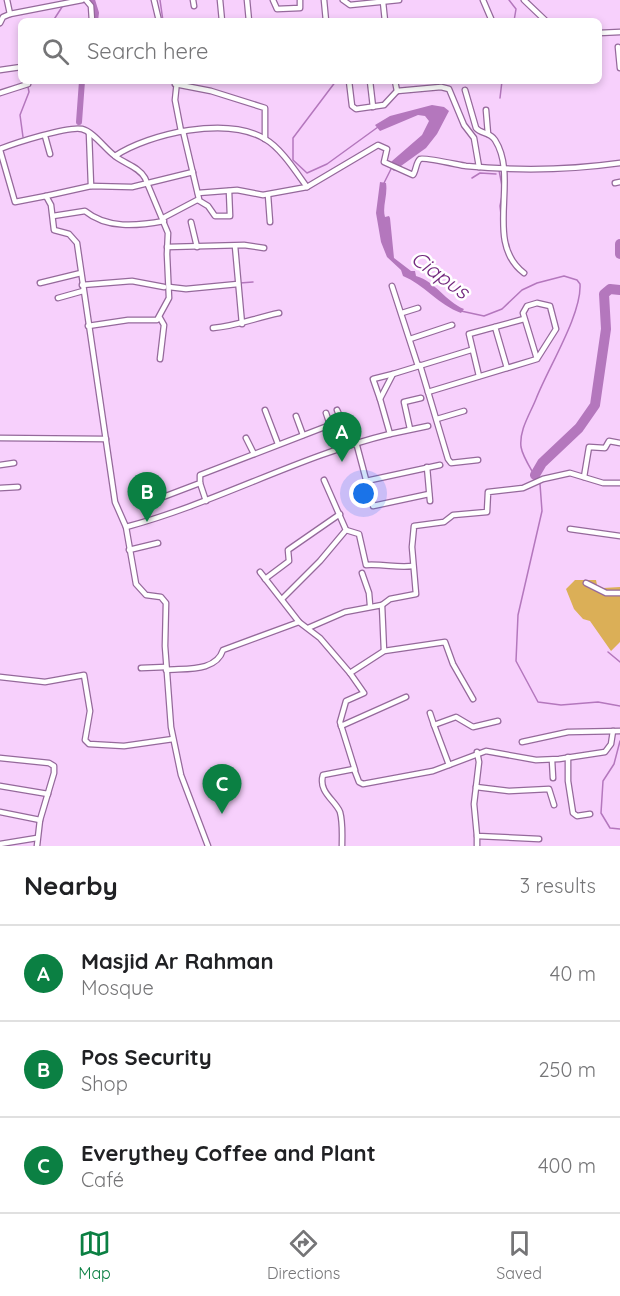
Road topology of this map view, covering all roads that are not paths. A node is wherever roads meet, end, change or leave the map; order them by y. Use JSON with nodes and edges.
{"nodes":[{"id":1,"x":7,"y":0,"type":"edge"},
{"id":2,"x":84,"y":0,"type":"edge"},
{"id":3,"x":154,"y":0,"type":"edge"},
{"id":4,"x":220,"y":0,"type":"edge"},
{"id":5,"x":247,"y":0,"type":"edge"},
{"id":6,"x":273,"y":0,"type":"edge"},
{"id":7,"x":300,"y":0,"type":"edge"},
{"id":8,"x":324,"y":0,"type":"edge"},
{"id":9,"x":343,"y":0,"type":"edge"},
{"id":10,"x":399,"y":0,"type":"edge"},
{"id":11,"x":483,"y":0,"type":"edge"},
{"id":12,"x":527,"y":0,"type":"edge"},
{"id":13,"x":383,"y":2,"type":"junction"},
{"id":14,"x":10,"y":14,"type":"junction"},
{"id":15,"x":93,"y":18,"type":"edge"},
{"id":16,"x":158,"y":18,"type":"edge"},
{"id":17,"x":222,"y":18,"type":"edge"},
{"id":18,"x":249,"y":18,"type":"edge"},
{"id":19,"x":326,"y":18,"type":"edge"},
{"id":20,"x":385,"y":18,"type":"edge"},
{"id":21,"x":491,"y":18,"type":"edge"},
{"id":22,"x":543,"y":18,"type":"edge"},
{"id":23,"x":0,"y":23,"type":"edge"},
{"id":24,"x":620,"y":32,"type":"edge"},
{"id":25,"x":602,"y":33,"type":"edge"},
{"id":26,"x":618,"y":47,"type":"dead end"},
{"id":27,"x":18,"y":67,"type":"edge"},
{"id":28,"x":620,"y":68,"type":"edge"},
{"id":29,"x":0,"y":70,"type":"edge"},
{"id":30,"x":28,"y":84,"type":"dead end"},
{"id":31,"x":176,"y":84,"type":"edge"},
{"id":32,"x":184,"y":84,"type":"edge"},
{"id":33,"x":350,"y":84,"type":"edge"},
{"id":34,"x":370,"y":84,"type":"edge"},
{"id":35,"x":396,"y":84,"type":"edge"},
{"id":36,"x":421,"y":84,"type":"edge"},
{"id":37,"x":447,"y":84,"type":"edge"},
{"id":38,"x":448,"y":88,"type":"junction"},
{"id":39,"x":422,"y":89,"type":"junction"},
{"id":40,"x":465,"y":90,"type":"dead end"},
{"id":41,"x":397,"y":91,"type":"junction"},
{"id":42,"x":0,"y":93,"type":"edge"},
{"id":43,"x":373,"y":107,"type":"junction"},
{"id":44,"x":486,"y":111,"type":"dead end"},
{"id":45,"x":182,"y":131,"type":"junction"},
{"id":46,"x":89,"y":133,"type":"junction"},
{"id":47,"x":488,"y":134,"type":"junction"},
{"id":48,"x":45,"y":136,"type":"junction"},
{"id":49,"x":265,"y":139,"type":"junction"},
{"id":50,"x":0,"y":149,"type":"edge"},
{"id":51,"x":50,"y":154,"type":"dead end"},
{"id":52,"x":115,"y":156,"type":"junction"},
{"id":53,"x":620,"y":163,"type":"edge"},
{"id":54,"x":479,"y":167,"type":"junction"},
{"id":55,"x":504,"y":168,"type":"junction"},
{"id":56,"x":193,"y":172,"type":"junction"},
{"id":57,"x":147,"y":183,"type":"junction"},
{"id":58,"x":91,"y":186,"type":"junction"},
{"id":59,"x":307,"y":187,"type":"junction"},
{"id":60,"x":229,"y":191,"type":"junction"},
{"id":61,"x":198,"y":193,"type":"junction"},
{"id":62,"x":268,"y":195,"type":"junction"},
{"id":63,"x":46,"y":196,"type":"junction"},
{"id":64,"x":198,"y":200,"type":"junction"},
{"id":65,"x":52,"y":216,"type":"junction"},
{"id":66,"x":164,"y":219,"type":"junction"},
{"id":67,"x":191,"y":222,"type":"dead end"},
{"id":68,"x":270,"y":222,"type":"dead end"},
{"id":69,"x":236,"y":246,"type":"junction"},
{"id":70,"x":167,"y":247,"type":"junction"},
{"id":71,"x":197,"y":247,"type":"junction"},
{"id":72,"x":264,"y":248,"type":"dead end"},
{"id":73,"x":81,"y":273,"type":"junction"},
{"id":74,"x":525,"y":273,"type":"dead end"},
{"id":75,"x":40,"y":283,"type":"dead end"},
{"id":76,"x":238,"y":284,"type":"junction"},
{"id":77,"x":82,"y":285,"type":"junction"},
{"id":78,"x":392,"y":286,"type":"dead end"},
{"id":79,"x":166,"y":287,"type":"junction"},
{"id":80,"x":83,"y":291,"type":"junction"},
{"id":81,"x":58,"y":298,"type":"dead end"},
{"id":82,"x":418,"y":308,"type":"dead end"},
{"id":83,"x":279,"y":313,"type":"dead end"},
{"id":84,"x":402,"y":313,"type":"junction"},
{"id":85,"x":160,"y":318,"type":"junction"},
{"id":86,"x":524,"y":319,"type":"junction"},
{"id":87,"x":242,"y":324,"type":"junction"},
{"id":88,"x":452,"y":325,"type":"dead end"},
{"id":89,"x":88,"y":326,"type":"junction"},
{"id":90,"x":495,"y":327,"type":"junction"},
{"id":91,"x":213,"y":328,"type":"dead end"},
{"id":92,"x":410,"y":339,"type":"junction"},
{"id":93,"x":471,"y":350,"type":"junction"},
{"id":94,"x":160,"y":359,"type":"dead end"},
{"id":95,"x":537,"y":359,"type":"junction"},
{"id":96,"x":419,"y":366,"type":"junction"},
{"id":97,"x":507,"y":368,"type":"junction"},
{"id":98,"x":393,"y":374,"type":"junction"},
{"id":99,"x":479,"y":376,"type":"junction"},
{"id":100,"x":428,"y":392,"type":"junction"},
{"id":101,"x":421,"y":398,"type":"dead end"},
{"id":102,"x":380,"y":399,"type":"junction"},
{"id":103,"x":265,"y":410,"type":"dead end"},
{"id":104,"x":337,"y":410,"type":"dead end"},
{"id":105,"x":464,"y":411,"type":"dead end"},
{"id":106,"x":326,"y":413,"type":"dead end"},
{"id":107,"x":296,"y":416,"type":"dead end"},
{"id":108,"x":437,"y":419,"type":"junction"},
{"id":109,"x":428,"y":426,"type":"dead end"},
{"id":110,"x":410,"y":429,"type":"junction"},
{"id":111,"x":390,"y":434,"type":"junction"},
{"id":112,"x":303,"y":435,"type":"junction"},
{"id":113,"x":0,"y":438,"type":"edge"},
{"id":114,"x":246,"y":438,"type":"dead end"},
{"id":115,"x":106,"y":439,"type":"junction"},
{"id":116,"x":354,"y":443,"type":"junction"},
{"id":117,"x":620,"y":443,"type":"edge"},
{"id":118,"x":278,"y":444,"type":"junction"},
{"id":119,"x":254,"y":454,"type":"junction"},
{"id":120,"x":478,"y":460,"type":"dead end"},
{"id":121,"x":14,"y":463,"type":"dead end"},
{"id":122,"x":0,"y":465,"type":"edge"},
{"id":123,"x":440,"y":465,"type":"dead end"},
{"id":124,"x":428,"y":467,"type":"junction"},
{"id":125,"x":584,"y":477,"type":"junction"},
{"id":126,"x":324,"y":480,"type":"dead end"},
{"id":127,"x":366,"y":481,"type":"junction"},
{"id":128,"x":200,"y":483,"type":"junction"},
{"id":129,"x":620,"y":483,"type":"edge"},
{"id":130,"x":18,"y":487,"type":"dead end"},
{"id":131,"x":0,"y":488,"type":"edge"},
{"id":132,"x":429,"y":494,"type":"junction"},
{"id":133,"x":206,"y":501,"type":"junction"},
{"id":134,"x":430,"y":501,"type":"dead end"},
{"id":135,"x":150,"y":502,"type":"dead end"},
{"id":136,"x":340,"y":514,"type":"junction"},
{"id":137,"x":126,"y":527,"type":"junction"},
{"id":138,"x":570,"y":529,"type":"dead end"},
{"id":139,"x":346,"y":530,"type":"junction"},
{"id":140,"x":620,"y":536,"type":"edge"},
{"id":141,"x":158,"y":543,"type":"dead end"},
{"id":142,"x":129,"y":550,"type":"junction"},
{"id":143,"x":413,"y":566,"type":"junction"},
{"id":144,"x":260,"y":572,"type":"dead end"},
{"id":145,"x":362,"y":573,"type":"dead end"},
{"id":146,"x":265,"y":579,"type":"junction"},
{"id":147,"x":586,"y":583,"type":"dead end"},
{"id":148,"x":620,"y":593,"type":"edge"},
{"id":149,"x":282,"y":599,"type":"junction"},
{"id":150,"x":370,"y":605,"type":"junction"},
{"id":151,"x":382,"y":605,"type":"junction"},
{"id":152,"x":299,"y":622,"type":"junction"},
{"id":153,"x":308,"y":628,"type":"junction"},
{"id":154,"x":384,"y":651,"type":"junction"},
{"id":155,"x":141,"y":669,"type":"dead end"},
{"id":156,"x":166,"y":669,"type":"junction"},
{"id":157,"x":350,"y":673,"type":"junction"},
{"id":158,"x":0,"y":677,"type":"edge"},
{"id":159,"x":406,"y":697,"type":"dead end"},
{"id":160,"x":472,"y":699,"type":"dead end"},
{"id":161,"x":430,"y":713,"type":"dead end"},
{"id":162,"x":498,"y":721,"type":"dead end"},
{"id":163,"x":435,"y":725,"type":"junction"},
{"id":164,"x":341,"y":726,"type":"junction"},
{"id":165,"x":617,"y":731,"type":"edge"},
{"id":166,"x":173,"y":739,"type":"junction"},
{"id":167,"x":522,"y":742,"type":"dead end"},
{"id":168,"x":477,"y":752,"type":"junction"},
{"id":169,"x":568,"y":757,"type":"junction"},
{"id":170,"x":0,"y":758,"type":"edge"},
{"id":171,"x":552,"y":760,"type":"junction"},
{"id":172,"x":449,"y":765,"type":"junction"},
{"id":173,"x":355,"y":770,"type":"junction"},
{"id":174,"x":554,"y":778,"type":"dead end"},
{"id":175,"x":0,"y":786,"type":"edge"},
{"id":176,"x":476,"y":787,"type":"junction"},
{"id":177,"x":48,"y":794,"type":"junction"},
{"id":178,"x":554,"y":805,"type":"dead end"},
{"id":179,"x":0,"y":812,"type":"edge"},
{"id":180,"x":590,"y":814,"type":"dead end"},
{"id":181,"x":40,"y":820,"type":"junction"},
{"id":182,"x":477,"y":836,"type":"junction"},
{"id":183,"x":37,"y":838,"type":"junction"},
{"id":184,"x":539,"y":839,"type":"dead end"},
{"id":185,"x":0,"y":844,"type":"edge"},
{"id":186,"x":37,"y":846,"type":"edge"},
{"id":187,"x":208,"y":846,"type":"edge"},
{"id":188,"x":342,"y":846,"type":"edge"},
{"id":189,"x":477,"y":846,"type":"edge"}],
"edges":[{"from":1,"to":14,"type":"street"},
{"from":2,"to":14,"type":"street"},
{"from":2,"to":15,"type":"street"},
{"from":3,"to":16,"type":"street"},
{"from":4,"to":17,"type":"street"},
{"from":5,"to":18,"type":"street"},
{"from":6,"to":7,"type":"street"},
{"from":8,"to":19,"type":"street"},
{"from":9,"to":13,"type":"street"},
{"from":10,"to":13,"type":"street"},
{"from":11,"to":21,"type":"street"},
{"from":12,"to":22,"type":"street"},
{"from":13,"to":20,"type":"street"},
{"from":14,"to":23,"type":"street"},
{"from":24,"to":25,"type":"street"},
{"from":26,"to":28,"type":"street"},
{"from":27,"to":29,"type":"street"},
{"from":30,"to":42,"type":"street"},
{"from":31,"to":45,"type":"street"},
{"from":32,"to":49,"type":"street"},
{"from":33,"to":43,"type":"street"},
{"from":34,"to":43,"type":"street"},
{"from":35,"to":41,"type":"street"},
{"from":36,"to":39,"type":"street"},
{"from":37,"to":38,"type":"street"},
{"from":38,"to":39,"type":"street"},
{"from":38,"to":54,"type":"street"},
{"from":39,"to":41,"type":"street"},
{"from":40,"to":47,"type":"street"},
{"from":41,"to":43,"type":"street"},
{"from":44,"to":47,"type":"street"},
{"from":45,"to":49,"type":"street"},
{"from":45,"to":52,"type":"street"},
{"from":45,"to":56,"type":"street"},
{"from":46,"to":48,"type":"street"},
{"from":46,"to":52,"type":"street"},
{"from":46,"to":58,"type":"street"},
{"from":47,"to":55,"type":"street"},
{"from":48,"to":50,"type":"street"},
{"from":48,"to":51,"type":"street"},
{"from":49,"to":59,"type":"street"},
{"from":50,"to":63,"type":"street"},
{"from":52,"to":57,"type":"street"},
{"from":53,"to":55,"type":"street"},
{"from":54,"to":55,"type":"street"},
{"from":54,"to":59,"type":"street"},
{"from":55,"to":74,"type":"street"},
{"from":56,"to":57,"type":"street"},
{"from":56,"to":61,"type":"street"},
{"from":57,"to":58,"type":"street"},
{"from":57,"to":66,"type":"street"},
{"from":58,"to":63,"type":"street"},
{"from":59,"to":62,"type":"street"},
{"from":60,"to":61,"type":"street"},
{"from":60,"to":62,"type":"street"},
{"from":60,"to":64,"type":"street"},
{"from":61,"to":64,"type":"street"},
{"from":62,"to":68,"type":"street"},
{"from":63,"to":65,"type":"street"},
{"from":64,"to":66,"type":"street"},
{"from":65,"to":66,"type":"street"},
{"from":65,"to":73,"type":"street"},
{"from":66,"to":70,"type":"street"},
{"from":67,"to":71,"type":"street"},
{"from":69,"to":71,"type":"street"},
{"from":69,"to":72,"type":"street"},
{"from":69,"to":76,"type":"street"},
{"from":70,"to":71,"type":"street"},
{"from":70,"to":79,"type":"street"},
{"from":73,"to":75,"type":"street"},
{"from":73,"to":77,"type":"street"},
{"from":76,"to":79,"type":"street"},
{"from":76,"to":87,"type":"street"},
{"from":77,"to":79,"type":"street"},
{"from":77,"to":80,"type":"street"},
{"from":78,"to":84,"type":"street"},
{"from":79,"to":85,"type":"street"},
{"from":80,"to":81,"type":"street"},
{"from":80,"to":89,"type":"street"},
{"from":82,"to":84,"type":"street"},
{"from":83,"to":87,"type":"street"},
{"from":84,"to":92,"type":"street"},
{"from":85,"to":89,"type":"street"},
{"from":85,"to":94,"type":"street"},
{"from":86,"to":90,"type":"street"},
{"from":86,"to":95,"type":"street"},
{"from":86,"to":95,"type":"street"},
{"from":87,"to":91,"type":"street"},
{"from":88,"to":92,"type":"street"},
{"from":89,"to":115,"type":"street"},
{"from":90,"to":93,"type":"street"},
{"from":90,"to":97,"type":"street"},
{"from":92,"to":96,"type":"street"},
{"from":93,"to":96,"type":"street"},
{"from":93,"to":99,"type":"street"},
{"from":95,"to":97,"type":"street"},
{"from":96,"to":98,"type":"street"},
{"from":96,"to":100,"type":"street"},
{"from":97,"to":99,"type":"street"},
{"from":98,"to":102,"type":"street"},
{"from":98,"to":102,"type":"street"},
{"from":99,"to":100,"type":"street"},
{"from":100,"to":108,"type":"street"},
{"from":101,"to":110,"type":"street"},
{"from":102,"to":111,"type":"street"},
{"from":103,"to":118,"type":"street"},
{"from":104,"to":116,"type":"street"},
{"from":105,"to":108,"type":"street"},
{"from":106,"to":112,"type":"street"},
{"from":107,"to":112,"type":"street"},
{"from":108,"to":120,"type":"street"},
{"from":109,"to":110,"type":"street"},
{"from":110,"to":111,"type":"street"},
{"from":111,"to":116,"type":"street"},
{"from":112,"to":118,"type":"street"},
{"from":113,"to":115,"type":"street"},
{"from":114,"to":119,"type":"street"},
{"from":115,"to":137,"type":"street"},
{"from":116,"to":127,"type":"street"},
{"from":116,"to":133,"type":"street"},
{"from":117,"to":125,"type":"street"},
{"from":118,"to":119,"type":"street"},
{"from":119,"to":128,"type":"street"},
{"from":121,"to":122,"type":"street"},
{"from":123,"to":124,"type":"street"},
{"from":124,"to":127,"type":"street"},
{"from":124,"to":132,"type":"street"},
{"from":125,"to":129,"type":"street"},
{"from":125,"to":143,"type":"street"},
{"from":126,"to":136,"type":"street"},
{"from":127,"to":132,"type":"street"},
{"from":128,"to":133,"type":"street"},
{"from":128,"to":135,"type":"street"},
{"from":130,"to":131,"type":"street"},
{"from":132,"to":134,"type":"street"},
{"from":133,"to":137,"type":"street"},
{"from":136,"to":139,"type":"street"},
{"from":136,"to":146,"type":"street"},
{"from":137,"to":142,"type":"street"},
{"from":138,"to":140,"type":"street"},
{"from":139,"to":143,"type":"street"},
{"from":139,"to":149,"type":"street"},
{"from":141,"to":142,"type":"street"},
{"from":142,"to":156,"type":"street"},
{"from":143,"to":151,"type":"street"},
{"from":144,"to":146,"type":"street"},
{"from":145,"to":150,"type":"street"},
{"from":146,"to":149,"type":"street"},
{"from":147,"to":148,"type":"street"},
{"from":149,"to":152,"type":"street"},
{"from":150,"to":151,"type":"street"},
{"from":150,"to":153,"type":"street"},
{"from":151,"to":154,"type":"street"},
{"from":152,"to":153,"type":"street"},
{"from":152,"to":156,"type":"street"},
{"from":153,"to":157,"type":"street"},
{"from":154,"to":157,"type":"street"},
{"from":154,"to":160,"type":"street"},
{"from":155,"to":156,"type":"street"},
{"from":156,"to":166,"type":"street"},
{"from":157,"to":164,"type":"street"},
{"from":158,"to":166,"type":"street"},
{"from":159,"to":164,"type":"street"},
{"from":161,"to":163,"type":"street"},
{"from":162,"to":163,"type":"street"},
{"from":163,"to":172,"type":"street"},
{"from":164,"to":173,"type":"street"},
{"from":165,"to":167,"type":"street"},
{"from":165,"to":169,"type":"street"},
{"from":166,"to":187,"type":"street"},
{"from":168,"to":171,"type":"street"},
{"from":168,"to":172,"type":"street"},
{"from":168,"to":176,"type":"street"},
{"from":169,"to":171,"type":"street"},
{"from":169,"to":180,"type":"street"},
{"from":170,"to":177,"type":"street"},
{"from":171,"to":174,"type":"street"},
{"from":172,"to":173,"type":"street"},
{"from":173,"to":188,"type":"street"},
{"from":175,"to":177,"type":"street"},
{"from":176,"to":178,"type":"street"},
{"from":176,"to":182,"type":"street"},
{"from":177,"to":181,"type":"street"},
{"from":179,"to":181,"type":"street"},
{"from":181,"to":183,"type":"street"},
{"from":182,"to":184,"type":"street"},
{"from":182,"to":189,"type":"street"},
{"from":183,"to":185,"type":"street"},
{"from":183,"to":186,"type":"street"}]}
